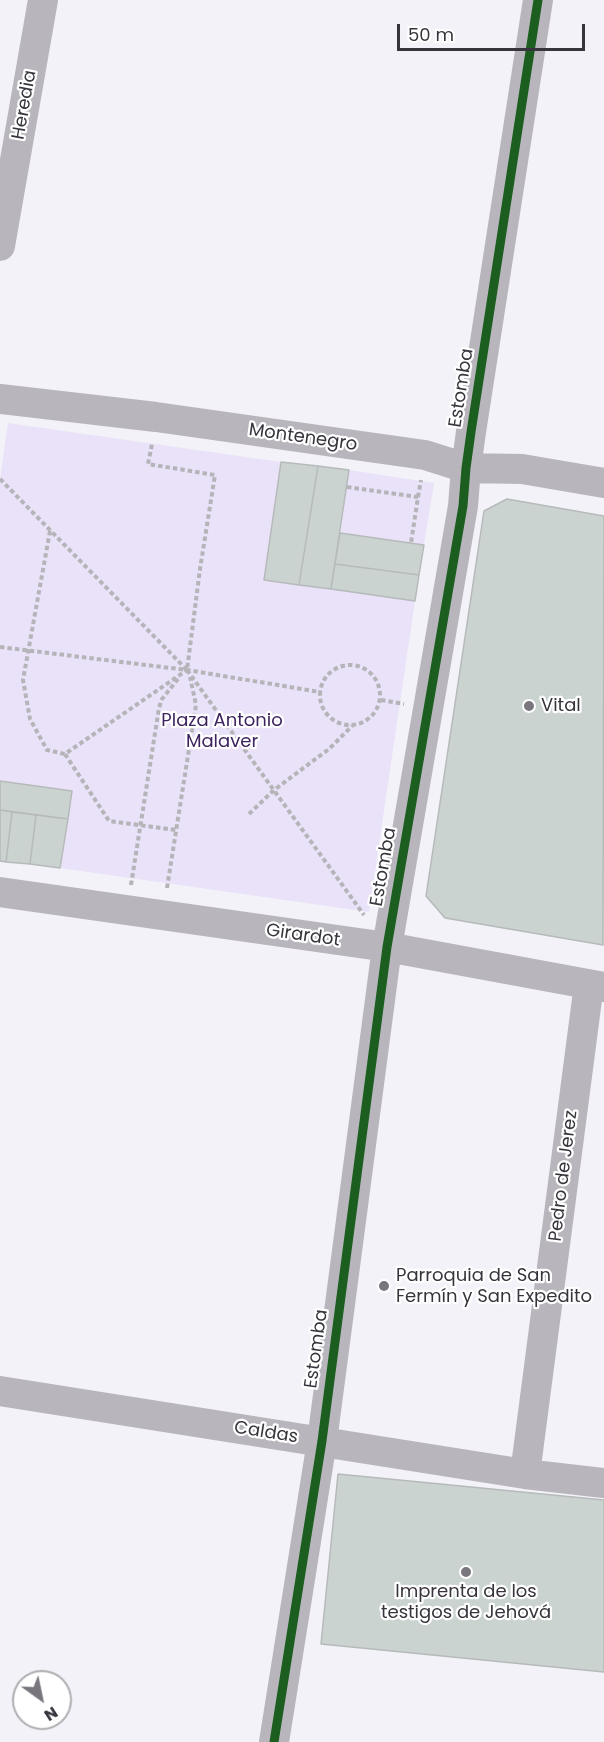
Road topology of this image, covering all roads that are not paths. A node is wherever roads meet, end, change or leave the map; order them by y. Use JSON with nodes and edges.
{"nodes":[{"id":1,"x":43,"y":0,"type":"edge"},
{"id":2,"x":538,"y":0,"type":"edge"},
{"id":3,"x":0,"y":246,"type":"edge"},
{"id":4,"x":0,"y":399,"type":"edge"},
{"id":5,"x":466,"y":468,"type":"junction"},
{"id":6,"x":604,"y":483,"type":"edge"},
{"id":7,"x":0,"y":892,"type":"edge"},
{"id":8,"x":387,"y":947,"type":"junction"},
{"id":9,"x":596,"y":986,"type":"edge"},
{"id":10,"x":0,"y":1391,"type":"edge"},
{"id":11,"x":322,"y":1442,"type":"junction"},
{"id":12,"x":525,"y":1474,"type":"junction"},
{"id":13,"x":604,"y":1483,"type":"edge"},
{"id":14,"x":274,"y":1742,"type":"edge"}],
"edges":[{"from":1,"to":3,"type":"street","name":"Heredia"},
{"from":2,"to":5,"type":"street","name":"Estomba"},
{"from":4,"to":5,"type":"street","name":"Montenegro"},
{"from":5,"to":6,"type":"street","name":"Montenegro"},
{"from":5,"to":8,"type":"street","name":"Estomba"},
{"from":7,"to":8,"type":"street","name":"Girardot"},
{"from":8,"to":9,"type":"street","name":"Girardot"},
{"from":8,"to":11,"type":"street","name":"Estomba"},
{"from":9,"to":12,"type":"street","name":"Pedro de Jerez"},
{"from":10,"to":11,"type":"street","name":"Caldas"},
{"from":11,"to":12,"type":"street","name":"Caldas"},
{"from":11,"to":14,"type":"street","name":"Estomba"},
{"from":12,"to":13,"type":"street","name":"Caldas"}]}
